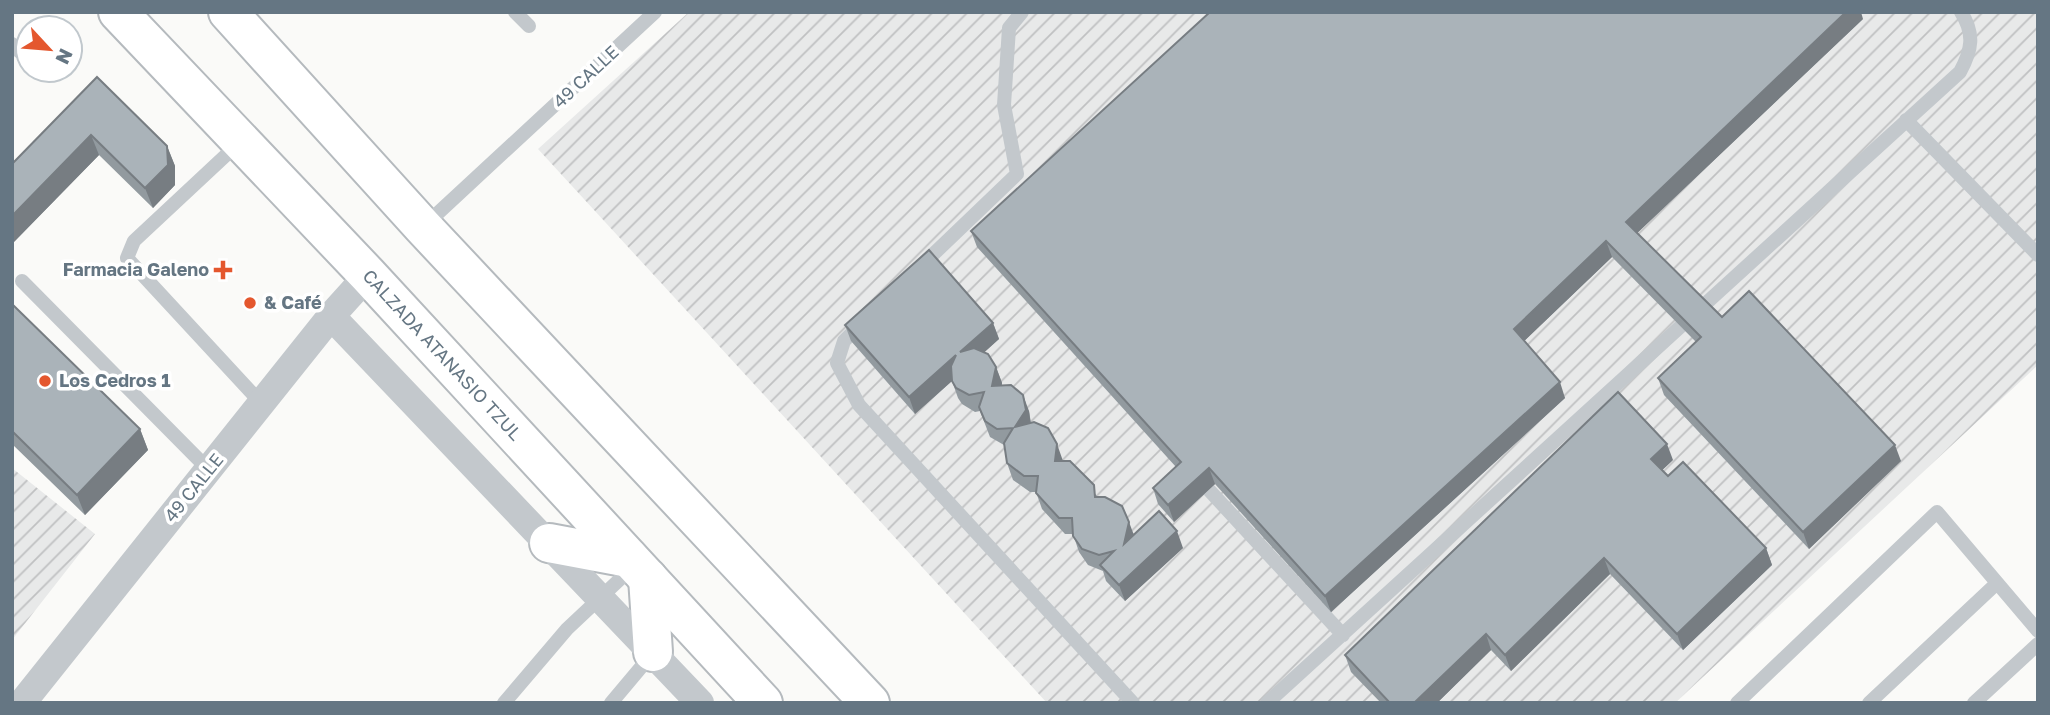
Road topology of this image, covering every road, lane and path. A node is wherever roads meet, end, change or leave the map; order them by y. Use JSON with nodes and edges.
{"nodes":[{"id":1,"x":118,"y":12,"type":"edge"},
{"id":2,"x":228,"y":12,"type":"edge"},
{"id":3,"x":515,"y":12,"type":"edge"},
{"id":4,"x":655,"y":12,"type":"edge"},
{"id":5,"x":1022,"y":12,"type":"edge"},
{"id":6,"x":1961,"y":12,"type":"edge"},
{"id":7,"x":528,"y":26,"type":"dead end"},
{"id":8,"x":1906,"y":120,"type":"junction"},
{"id":9,"x":240,"y":142,"type":"junction"},
{"id":10,"x":423,"y":227,"type":"junction"},
{"id":11,"x":2038,"y":255,"type":"edge"},
{"id":12,"x":368,"y":275,"type":"junction"},
{"id":13,"x":906,"y":280,"type":"edge"},
{"id":14,"x":22,"y":281,"type":"dead end"},
{"id":15,"x":331,"y":316,"type":"junction"},
{"id":16,"x":870,"y":316,"type":"edge"},
{"id":17,"x":262,"y":404,"type":"junction"},
{"id":18,"x":1182,"y":461,"type":"edge"},
{"id":19,"x":208,"y":470,"type":"junction"},
{"id":20,"x":550,"y":543,"type":"junction"},
{"id":21,"x":637,"y":567,"type":"junction"},
{"id":22,"x":1996,"y":584,"type":"junction"},
{"id":23,"x":600,"y":596,"type":"junction"},
{"id":24,"x":2038,"y":631,"type":"edge"},
{"id":25,"x":1343,"y":635,"type":"junction"},
{"id":26,"x":2038,"y":644,"type":"edge"},
{"id":27,"x":653,"y":652,"type":"junction"},
{"id":28,"x":22,"y":703,"type":"edge"},
{"id":29,"x":504,"y":703,"type":"edge"},
{"id":30,"x":611,"y":703,"type":"edge"},
{"id":31,"x":700,"y":703,"type":"edge"},
{"id":32,"x":763,"y":703,"type":"edge"},
{"id":33,"x":870,"y":703,"type":"edge"},
{"id":34,"x":1133,"y":703,"type":"edge"},
{"id":35,"x":1267,"y":703,"type":"edge"},
{"id":36,"x":1737,"y":703,"type":"edge"},
{"id":37,"x":1869,"y":703,"type":"edge"},
{"id":38,"x":1974,"y":703,"type":"edge"}],
"edges":[{"from":1,"to":9,"type":"main road","name":"CALZADA ATANASIO TZUL"},
{"from":2,"to":10,"type":"main road"},
{"from":3,"to":7,"type":"lane"},
{"from":4,"to":10,"type":"lane","name":"49 CALLE"},
{"from":5,"to":13,"type":"lane"},
{"from":6,"to":8,"type":"lane"},
{"from":8,"to":11,"type":"lane"},
{"from":8,"to":25,"type":"lane"},
{"from":9,"to":12,"type":"main road","name":"CALZADA ATANASIO TZUL"},
{"from":9,"to":17,"type":"lane"},
{"from":10,"to":33,"type":"main road"},
{"from":12,"to":15,"type":"street","name":"49 CALLE"},
{"from":12,"to":21,"type":"main road","name":"CALZADA ATANASIO TZUL"},
{"from":14,"to":19,"type":"lane"},
{"from":15,"to":17,"type":"street","name":"49 CALLE"},
{"from":15,"to":20,"type":"street"},
{"from":16,"to":34,"type":"lane"},
{"from":17,"to":19,"type":"street","name":"49 CALLE"},
{"from":18,"to":25,"type":"lane"},
{"from":19,"to":28,"type":"street","name":"49 CALLE"},
{"from":20,"to":21,"type":"main road"},
{"from":20,"to":23,"type":"street"},
{"from":21,"to":23,"type":"lane"},
{"from":21,"to":27,"type":"main road"},
{"from":21,"to":32,"type":"main road","name":"CALZADA ATANASIO TZUL"},
{"from":22,"to":24,"type":"lane"},
{"from":22,"to":36,"type":"lane"},
{"from":22,"to":37,"type":"lane"},
{"from":23,"to":27,"type":"street"},
{"from":23,"to":29,"type":"lane"},
{"from":25,"to":35,"type":"lane"},
{"from":26,"to":38,"type":"lane"},
{"from":27,"to":30,"type":"lane"},
{"from":27,"to":31,"type":"street"}]}
